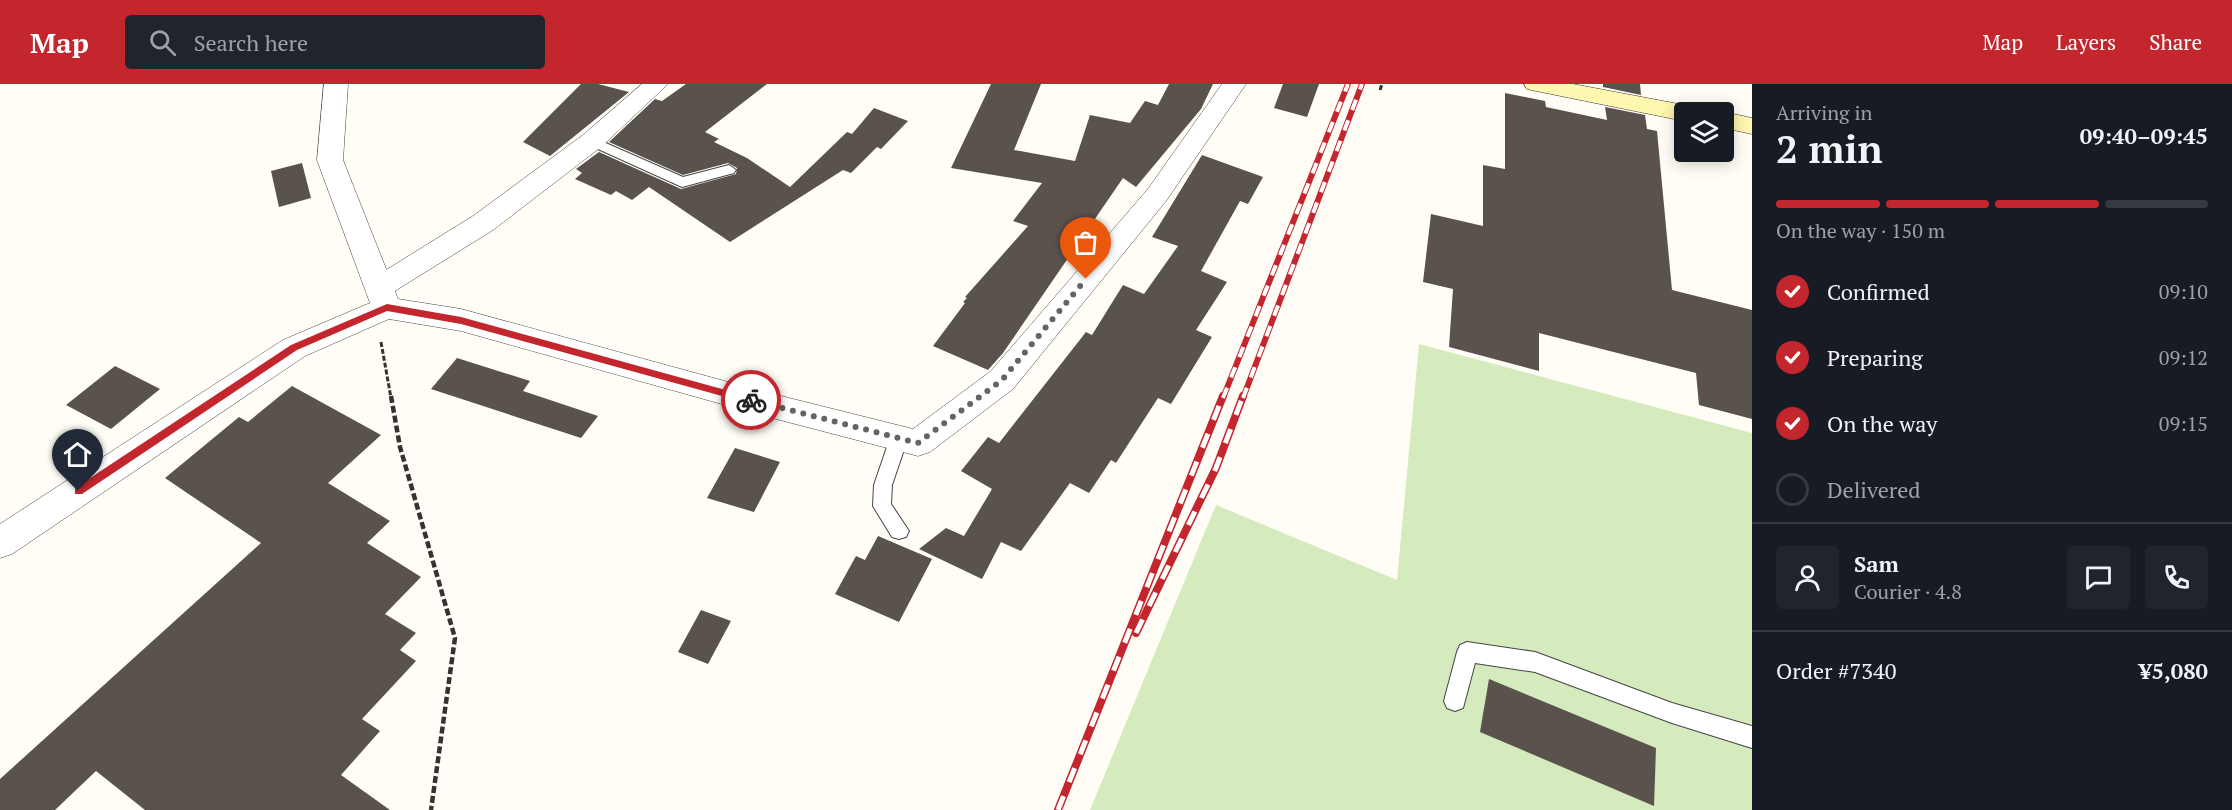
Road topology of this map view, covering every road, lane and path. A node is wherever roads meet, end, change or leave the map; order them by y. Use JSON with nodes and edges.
{"nodes":[{"id":1,"x":336,"y":84,"type":"edge"},
{"id":2,"x":656,"y":84,"type":"edge"},
{"id":3,"x":1234,"y":84,"type":"edge"},
{"id":4,"x":1382,"y":84,"type":"edge"},
{"id":5,"x":1536,"y":84,"type":"edge"},
{"id":6,"x":1380,"y":90,"type":"dead end"},
{"id":7,"x":1674,"y":110,"type":"edge"},
{"id":8,"x":1734,"y":122,"type":"edge"},
{"id":9,"x":1752,"y":126,"type":"edge"},
{"id":10,"x":592,"y":141,"type":"junction"},
{"id":11,"x":729,"y":170,"type":"dead end"},
{"id":12,"x":383,"y":298,"type":"junction"},
{"id":13,"x":899,"y":438,"type":"junction"},
{"id":14,"x":899,"y":531,"type":"dead end"},
{"id":15,"x":0,"y":543,"type":"edge"},
{"id":16,"x":1455,"y":701,"type":"dead end"},
{"id":17,"x":1752,"y":737,"type":"edge"},
{"id":18,"x":431,"y":810,"type":"edge"}],
"edges":[{"from":1,"to":12,"type":"street"},
{"from":2,"to":10,"type":"street"},
{"from":3,"to":13,"type":"street"},
{"from":4,"to":6,"type":"path"},
{"from":5,"to":7,"type":"main road"},
{"from":8,"to":9,"type":"main road"},
{"from":10,"to":11,"type":"lane"},
{"from":10,"to":12,"type":"street"},
{"from":12,"to":13,"type":"street"},
{"from":12,"to":15,"type":"street"},
{"from":12,"to":18,"type":"path"},
{"from":13,"to":14,"type":"lane"},
{"from":16,"to":17,"type":"lane"}]}
